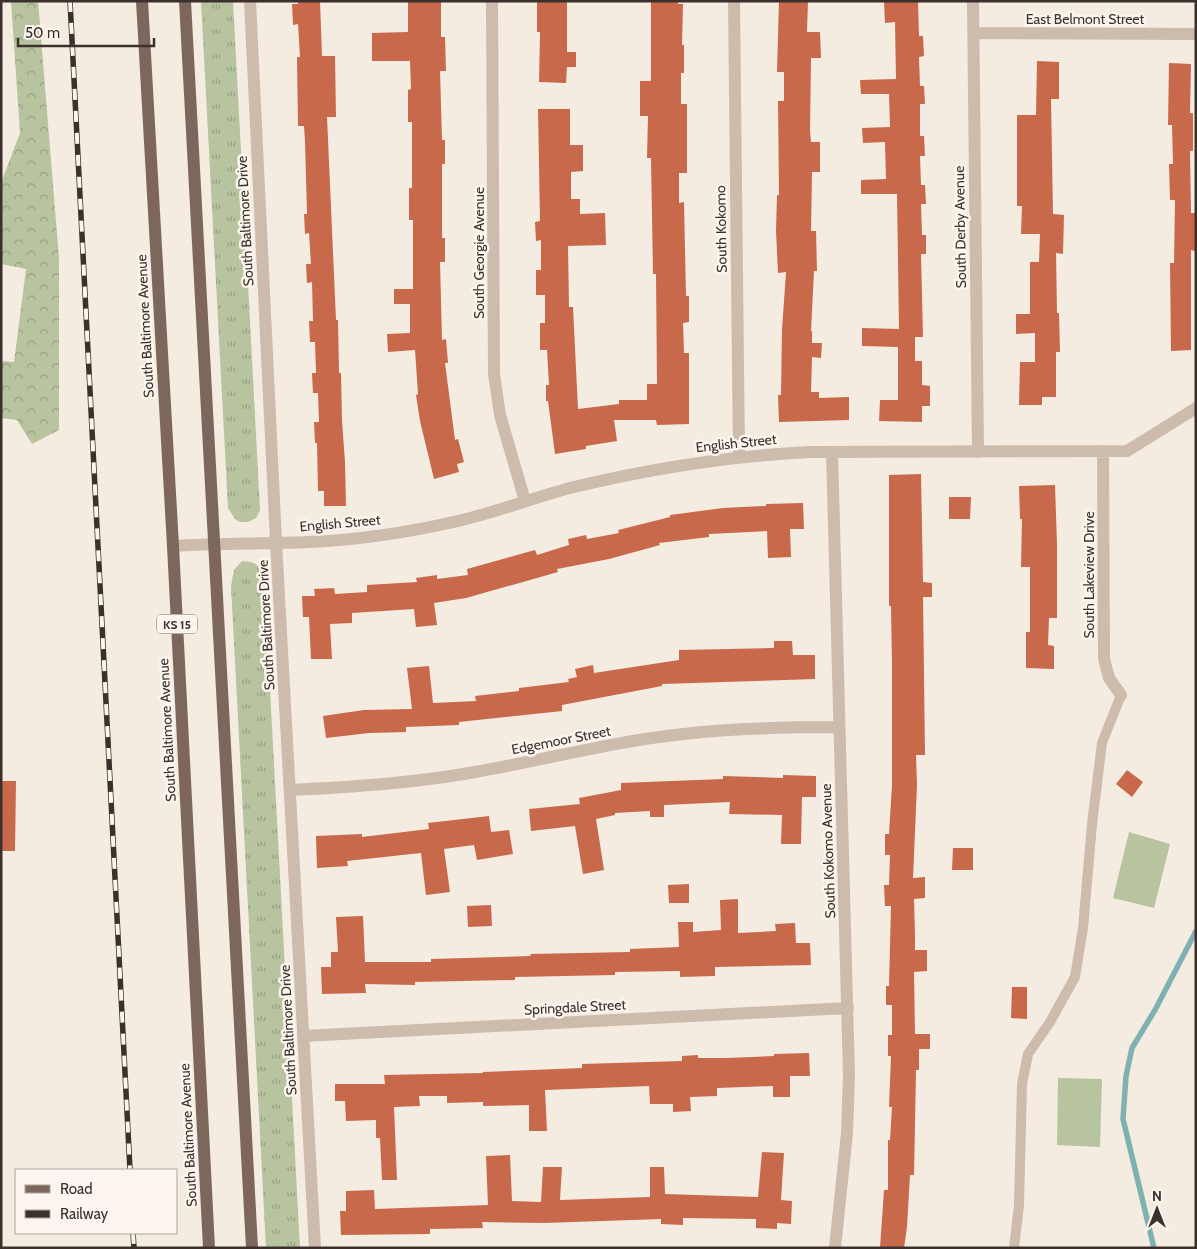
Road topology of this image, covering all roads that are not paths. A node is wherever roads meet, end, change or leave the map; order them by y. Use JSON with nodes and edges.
{"nodes":[{"id":1,"x":142,"y":1,"type":"edge"},
{"id":2,"x":185,"y":1,"type":"edge"},
{"id":3,"x":250,"y":1,"type":"edge"},
{"id":4,"x":492,"y":1,"type":"edge"},
{"id":5,"x":734,"y":1,"type":"edge"},
{"id":6,"x":973,"y":1,"type":"edge"},
{"id":7,"x":974,"y":34,"type":"junction"},
{"id":8,"x":1196,"y":34,"type":"edge"},
{"id":9,"x":1196,"y":408,"type":"edge"},
{"id":10,"x":1103,"y":451,"type":"junction"},
{"id":11,"x":832,"y":452,"type":"junction"},
{"id":12,"x":978,"y":452,"type":"junction"},
{"id":13,"x":739,"y":457,"type":"junction"},
{"id":14,"x":525,"y":501,"type":"junction"},
{"id":15,"x":276,"y":542,"type":"junction"},
{"id":16,"x":213,"y":543,"type":"junction"},
{"id":17,"x":173,"y":546,"type":"junction"},
{"id":18,"x":1121,"y":695,"type":"joint"},
{"id":19,"x":839,"y":727,"type":"junction"},
{"id":20,"x":290,"y":790,"type":"junction"},
{"id":21,"x":848,"y":1008,"type":"junction"},
{"id":22,"x":303,"y":1036,"type":"junction"},
{"id":23,"x":209,"y":1248,"type":"edge"},
{"id":24,"x":252,"y":1248,"type":"edge"},
{"id":25,"x":315,"y":1248,"type":"edge"},
{"id":26,"x":835,"y":1248,"type":"edge"},
{"id":27,"x":1014,"y":1248,"type":"edge"}],
"edges":[{"from":1,"to":17,"type":"main road","name":"South Baltimore Avenue","number":"KS 15"},
{"from":2,"to":16,"type":"main road","number":"KS 15"},
{"from":3,"to":15,"type":"street","name":"South Baltimore Drive"},
{"from":4,"to":14,"type":"street","name":"South Georgie Avenue"},
{"from":5,"to":13,"type":"street","name":"South Kokomo"},
{"from":6,"to":7,"type":"street","name":"South Derby Avenue"},
{"from":7,"to":8,"type":"street","name":"East Belmont Street"},
{"from":7,"to":12,"type":"street","name":"South Derby Avenue"},
{"from":9,"to":10,"type":"street","name":"English Street"},
{"from":10,"to":12,"type":"street","name":"English Street"},
{"from":10,"to":18,"type":"street","name":"South Lakeview Drive"},
{"from":11,"to":12,"type":"street","name":"English Street"},
{"from":11,"to":13,"type":"street","name":"English Street"},
{"from":11,"to":19,"type":"street","name":"South Kokomo Avenue"},
{"from":13,"to":14,"type":"street","name":"English Street"},
{"from":14,"to":15,"type":"street","name":"English Street"},
{"from":15,"to":16,"type":"street","name":"English Street"},
{"from":15,"to":20,"type":"street","name":"South Baltimore Drive"},
{"from":16,"to":17,"type":"street","name":"English Street"},
{"from":16,"to":24,"type":"main road","number":"KS 15"},
{"from":17,"to":23,"type":"main road","name":"South Baltimore Avenue","number":"KS 15"},
{"from":18,"to":27,"type":"lane"},
{"from":19,"to":20,"type":"street","name":"Edgemoor Street"},
{"from":19,"to":21,"type":"street","name":"South Kokomo Avenue"},
{"from":20,"to":22,"type":"street","name":"South Baltimore Drive"},
{"from":21,"to":22,"type":"street","name":"Springdale Street"},
{"from":21,"to":26,"type":"street","name":"South Kokomo Avenue"},
{"from":22,"to":25,"type":"street","name":"South Baltimore Drive"}]}
